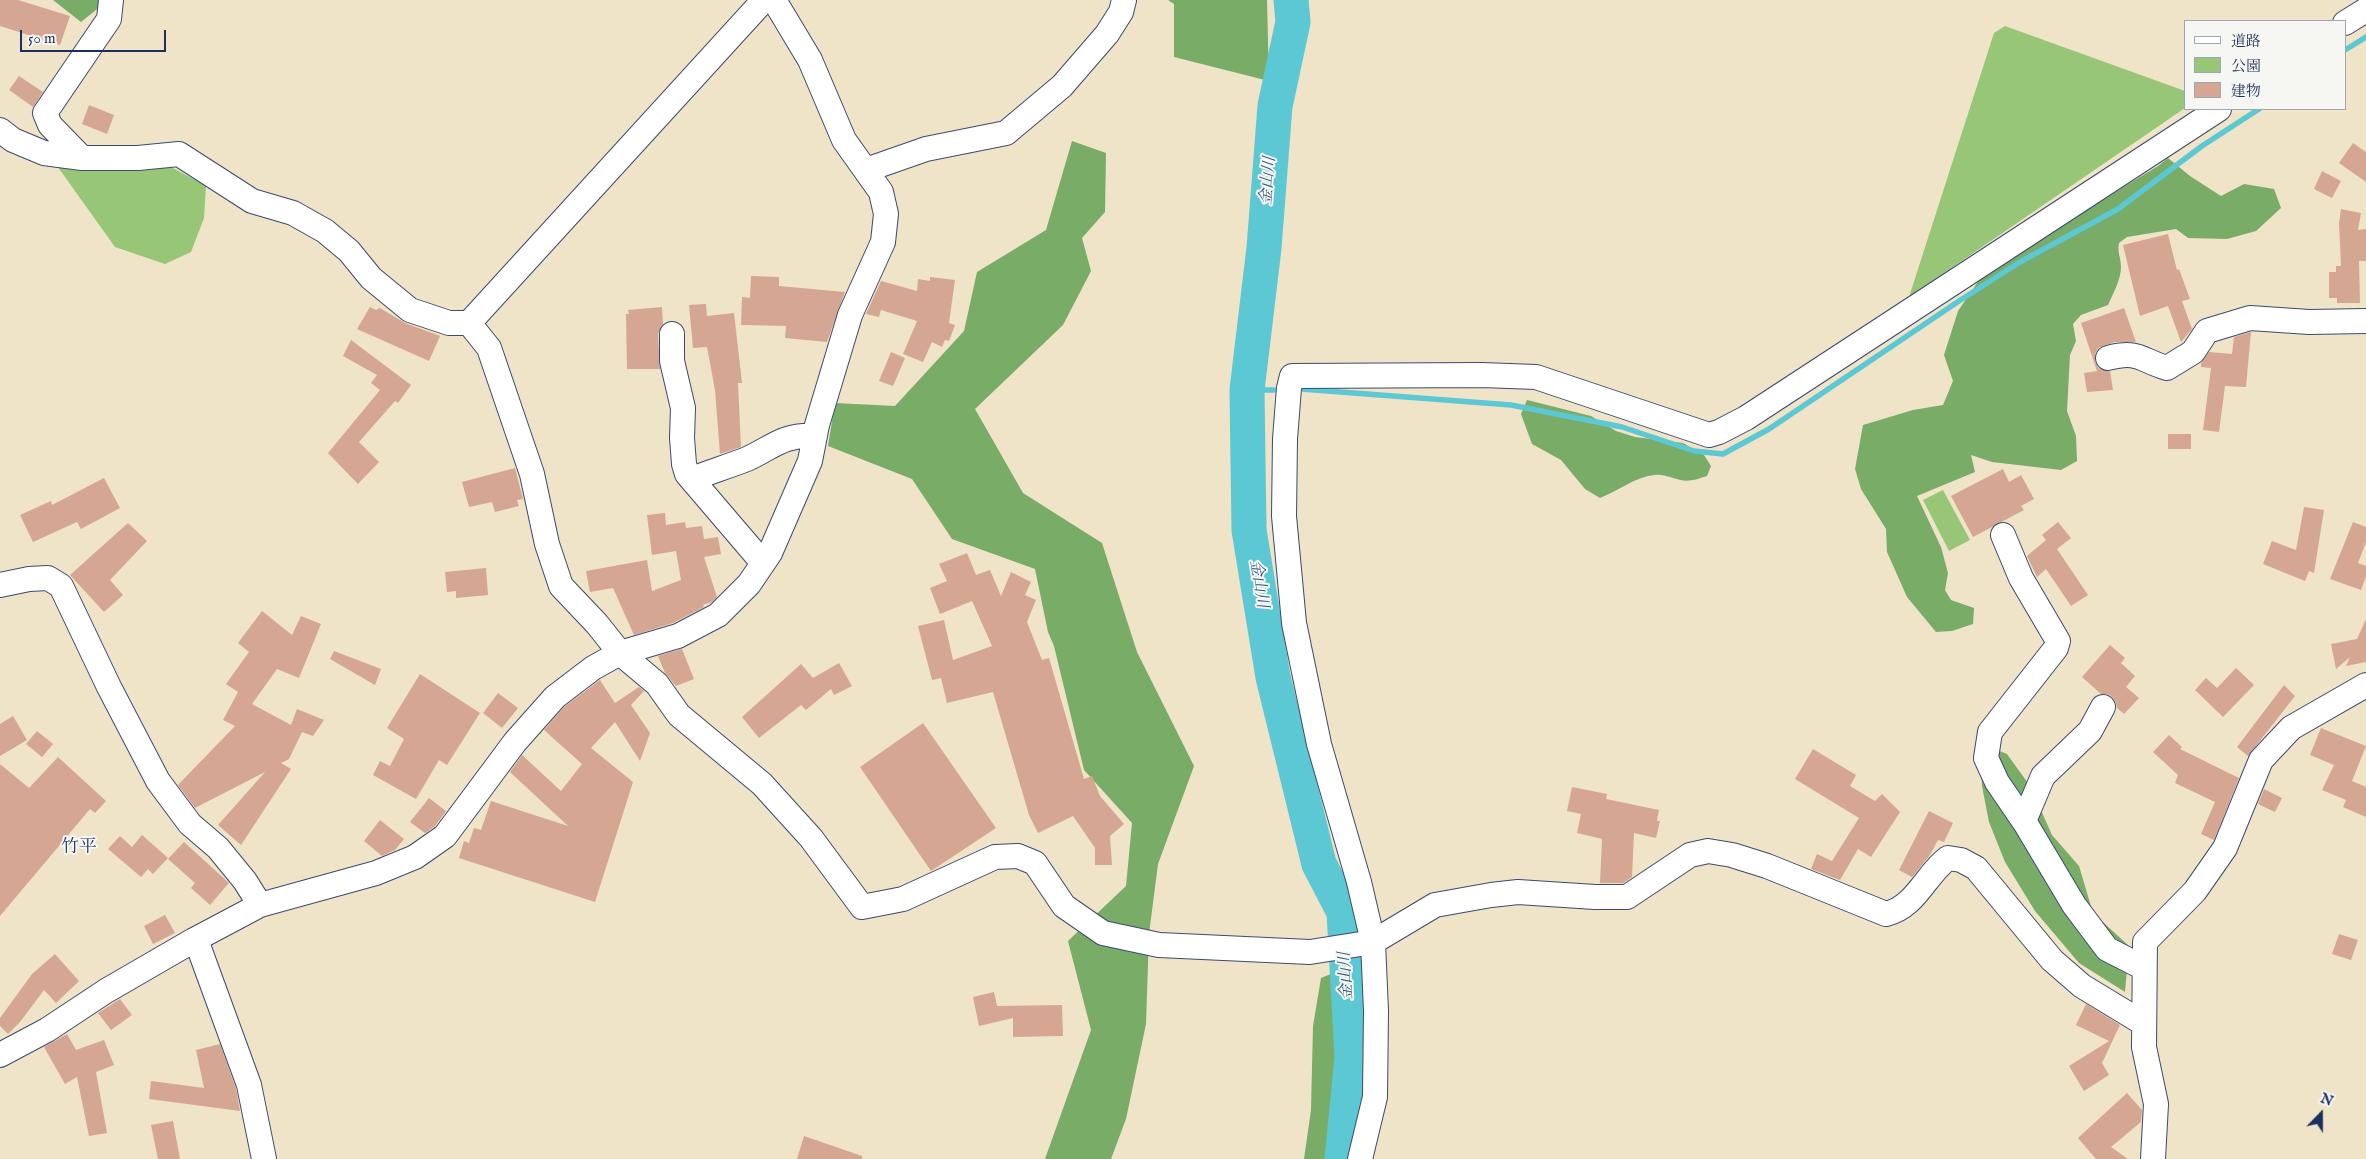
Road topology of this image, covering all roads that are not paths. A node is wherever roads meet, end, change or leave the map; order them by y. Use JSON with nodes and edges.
{"nodes":[{"id":1,"x":111,"y":0,"type":"edge"},
{"id":2,"x":764,"y":0,"type":"edge"},
{"id":3,"x":774,"y":0,"type":"edge"},
{"id":4,"x":1124,"y":0,"type":"edge"},
{"id":5,"x":2366,"y":10,"type":"edge"},
{"id":6,"x":2346,"y":22,"type":"edge"},
{"id":7,"x":2217,"y":110,"type":"edge"},
{"id":8,"x":0,"y":130,"type":"edge"},
{"id":9,"x":82,"y":158,"type":"junction"},
{"id":10,"x":866,"y":170,"type":"junction"},
{"id":11,"x":2366,"y":321,"type":"edge"},
{"id":12,"x":470,"y":323,"type":"junction"},
{"id":13,"x":672,"y":334,"type":"dead end"},
{"id":14,"x":2108,"y":358,"type":"dead end"},
{"id":15,"x":815,"y":436,"type":"junction"},
{"id":16,"x":692,"y":479,"type":"junction"},
{"id":17,"x":2003,"y":535,"type":"dead end"},
{"id":18,"x":763,"y":563,"type":"junction"},
{"id":19,"x":0,"y":585,"type":"edge"},
{"id":20,"x":620,"y":653,"type":"junction"},
{"id":21,"x":2366,"y":685,"type":"edge"},
{"id":22,"x":2103,"y":707,"type":"dead end"},
{"id":23,"x":2026,"y":823,"type":"junction"},
{"id":24,"x":260,"y":905,"type":"junction"},
{"id":25,"x":194,"y":940,"type":"junction"},
{"id":26,"x":1368,"y":944,"type":"junction"},
{"id":27,"x":2144,"y":968,"type":"junction"},
{"id":28,"x":2143,"y":1023,"type":"junction"},
{"id":29,"x":0,"y":1055,"type":"edge"},
{"id":30,"x":264,"y":1159,"type":"edge"},
{"id":31,"x":1360,"y":1159,"type":"edge"},
{"id":32,"x":2154,"y":1159,"type":"edge"}],
"edges":[{"from":1,"to":9,"type":"street"},
{"from":2,"to":12,"type":"street"},
{"from":3,"to":10,"type":"street"},
{"from":4,"to":10,"type":"street"},
{"from":5,"to":6,"type":"street"},
{"from":7,"to":26,"type":"street"},
{"from":8,"to":9,"type":"street"},
{"from":9,"to":12,"type":"street"},
{"from":10,"to":15,"type":"street"},
{"from":11,"to":14,"type":"street"},
{"from":12,"to":20,"type":"street"},
{"from":13,"to":16,"type":"street"},
{"from":15,"to":16,"type":"street"},
{"from":15,"to":18,"type":"street"},
{"from":16,"to":18,"type":"street"},
{"from":17,"to":23,"type":"street"},
{"from":18,"to":20,"type":"street"},
{"from":19,"to":24,"type":"street"},
{"from":20,"to":24,"type":"street"},
{"from":20,"to":26,"type":"street"},
{"from":21,"to":27,"type":"street"},
{"from":22,"to":23,"type":"street"},
{"from":23,"to":27,"type":"street"},
{"from":24,"to":25,"type":"street"},
{"from":25,"to":29,"type":"street"},
{"from":25,"to":30,"type":"street"},
{"from":26,"to":28,"type":"street"},
{"from":26,"to":31,"type":"street"},
{"from":27,"to":28,"type":"street"},
{"from":28,"to":32,"type":"street"}]}
